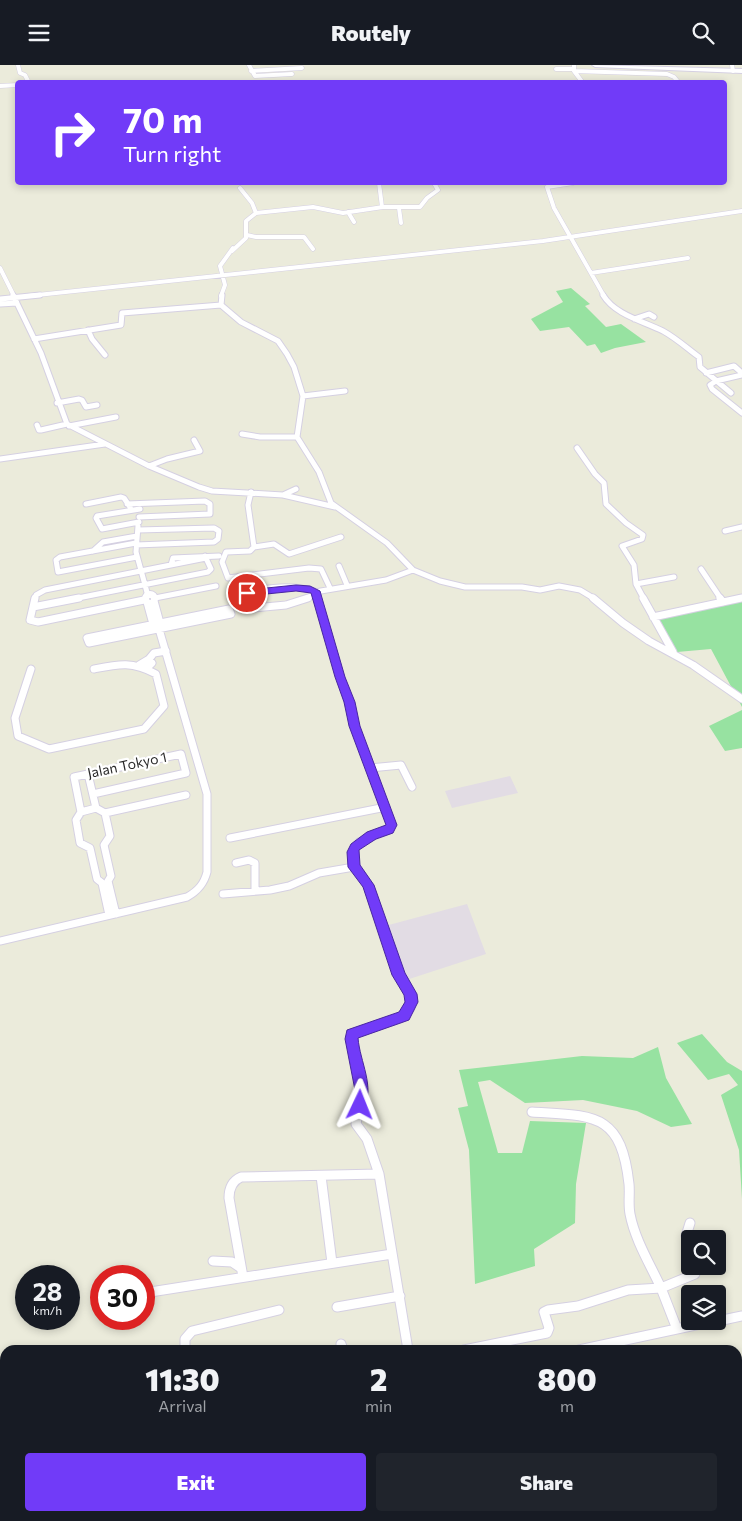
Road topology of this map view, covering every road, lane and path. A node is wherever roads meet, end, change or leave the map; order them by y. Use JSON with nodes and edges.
{"nodes":[{"id":1,"x":18,"y":65,"type":"edge"},
{"id":2,"x":249,"y":65,"type":"edge"},
{"id":3,"x":257,"y":65,"type":"edge"},
{"id":4,"x":595,"y":65,"type":"edge"},
{"id":5,"x":599,"y":65,"type":"edge"},
{"id":6,"x":656,"y":66,"type":"edge"},
{"id":7,"x":302,"y":68,"type":"dead end"},
{"id":8,"x":574,"y":68,"type":"edge"},
{"id":9,"x":733,"y":68,"type":"edge"},
{"id":10,"x":556,"y":69,"type":"dead end"},
{"id":11,"x":251,"y":71,"type":"junction"},
{"id":12,"x":742,"y":71,"type":"edge"},
{"id":13,"x":292,"y":74,"type":"dead end"},
{"id":14,"x":28,"y":80,"type":"edge"},
{"id":15,"x":581,"y":80,"type":"edge"},
{"id":16,"x":676,"y":80,"type":"edge"},
{"id":17,"x":15,"y":85,"type":"edge"},
{"id":18,"x":0,"y":86,"type":"edge"},
{"id":19,"x":379,"y":185,"type":"edge"},
{"id":20,"x":435,"y":185,"type":"edge"},
{"id":21,"x":560,"y":185,"type":"edge"},
{"id":22,"x":240,"y":188,"type":"dead end"},
{"id":23,"x":382,"y":207,"type":"junction"},
{"id":24,"x":399,"y":208,"type":"junction"},
{"id":25,"x":742,"y":211,"type":"edge"},
{"id":26,"x":348,"y":212,"type":"junction"},
{"id":27,"x":256,"y":213,"type":"junction"},
{"id":28,"x":354,"y":222,"type":"dead end"},
{"id":29,"x":401,"y":223,"type":"dead end"},
{"id":30,"x":247,"y":235,"type":"junction"},
{"id":31,"x":571,"y":237,"type":"junction"},
{"id":32,"x":313,"y":249,"type":"dead end"},
{"id":33,"x":688,"y":258,"type":"dead end"},
{"id":34,"x":0,"y":268,"type":"edge"},
{"id":35,"x":591,"y":273,"type":"junction"},
{"id":36,"x":222,"y":276,"type":"junction"},
{"id":37,"x":0,"y":299,"type":"edge"},
{"id":38,"x":16,"y":300,"type":"junction"},
{"id":39,"x":0,"y":304,"type":"edge"},
{"id":40,"x":221,"y":305,"type":"junction"},
{"id":41,"x":654,"y":317,"type":"dead end"},
{"id":42,"x":634,"y":319,"type":"junction"},
{"id":43,"x":88,"y":330,"type":"junction"},
{"id":44,"x":34,"y":339,"type":"junction"},
{"id":45,"x":105,"y":355,"type":"dead end"},
{"id":46,"x":706,"y":373,"type":"junction"},
{"id":47,"x":742,"y":374,"type":"edge"},
{"id":48,"x":716,"y":381,"type":"junction"},
{"id":49,"x":345,"y":391,"type":"dead end"},
{"id":50,"x":731,"y":393,"type":"dead end"},
{"id":51,"x":303,"y":396,"type":"junction"},
{"id":52,"x":58,"y":403,"type":"junction"},
{"id":53,"x":97,"y":405,"type":"dead end"},
{"id":54,"x":742,"y":413,"type":"edge"},
{"id":55,"x":116,"y":417,"type":"dead end"},
{"id":56,"x":37,"y":425,"type":"dead end"},
{"id":57,"x":68,"y":425,"type":"junction"},
{"id":58,"x":242,"y":434,"type":"dead end"},
{"id":59,"x":297,"y":437,"type":"junction"},
{"id":60,"x":194,"y":440,"type":"dead end"},
{"id":61,"x":106,"y":443,"type":"junction"},
{"id":62,"x":577,"y":448,"type":"dead end"},
{"id":63,"x":0,"y":459,"type":"edge"},
{"id":64,"x":149,"y":466,"type":"junction"},
{"id":65,"x":296,"y":489,"type":"dead end"},
{"id":66,"x":251,"y":492,"type":"junction"},
{"id":67,"x":283,"y":495,"type":"junction"},
{"id":68,"x":86,"y":504,"type":"dead end"},
{"id":69,"x":129,"y":506,"type":"junction"},
{"id":70,"x":141,"y":506,"type":"junction"},
{"id":71,"x":336,"y":507,"type":"junction"},
{"id":72,"x":139,"y":519,"type":"junction"},
{"id":73,"x":741,"y":528,"type":"edge"},
{"id":74,"x":725,"y":531,"type":"dead end"},
{"id":75,"x":341,"y":537,"type":"dead end"},
{"id":76,"x":137,"y":538,"type":"junction"},
{"id":77,"x":254,"y":547,"type":"junction"},
{"id":78,"x":219,"y":556,"type":"dead end"},
{"id":79,"x":137,"y":557,"type":"junction"},
{"id":80,"x":206,"y":557,"type":"junction"},
{"id":81,"x":339,"y":566,"type":"dead end"},
{"id":82,"x":701,"y":569,"type":"dead end"},
{"id":83,"x":413,"y":570,"type":"junction"},
{"id":84,"x":141,"y":571,"type":"junction"},
{"id":85,"x":674,"y":577,"type":"dead end"},
{"id":86,"x":145,"y":584,"type":"junction"},
{"id":87,"x":636,"y":584,"type":"junction"},
{"id":88,"x":347,"y":585,"type":"junction"},
{"id":89,"x":216,"y":586,"type":"dead end"},
{"id":90,"x":330,"y":589,"type":"junction"},
{"id":91,"x":315,"y":592,"type":"junction"},
{"id":92,"x":742,"y":598,"type":"edge"},
{"id":93,"x":150,"y":599,"type":"junction"},
{"id":94,"x":723,"y":602,"type":"junction"},
{"id":95,"x":33,"y":607,"type":"junction"},
{"id":96,"x":652,"y":617,"type":"junction"},
{"id":97,"x":195,"y":619,"type":"dead end"},
{"id":98,"x":157,"y":625,"type":"junction"},
{"id":99,"x":88,"y":640,"type":"dead end"},
{"id":100,"x":166,"y":651,"type":"junction"},
{"id":101,"x":675,"y":655,"type":"junction"},
{"id":102,"x":149,"y":659,"type":"junction"},
{"id":103,"x":139,"y":665,"type":"junction"},
{"id":104,"x":31,"y":669,"type":"dead end"},
{"id":105,"x":94,"y":669,"type":"dead end"},
{"id":106,"x":147,"y":669,"type":"junction"},
{"id":107,"x":742,"y":699,"type":"edge"},
{"id":108,"x":370,"y":768,"type":"junction"},
{"id":109,"x":88,"y":774,"type":"junction"},
{"id":110,"x":412,"y":787,"type":"dead end"},
{"id":111,"x":93,"y":794,"type":"junction"},
{"id":112,"x":186,"y":795,"type":"dead end"},
{"id":113,"x":386,"y":807,"type":"junction"},
{"id":114,"x":96,"y":808,"type":"junction"},
{"id":115,"x":81,"y":812,"type":"junction"},
{"id":116,"x":106,"y":813,"type":"junction"},
{"id":117,"x":230,"y":838,"type":"dead end"},
{"id":118,"x":104,"y":845,"type":"junction"},
{"id":119,"x":90,"y":848,"type":"junction"},
{"id":120,"x":236,"y":863,"type":"dead end"},
{"id":121,"x":354,"y":867,"type":"junction"},
{"id":122,"x":105,"y":882,"type":"junction"},
{"id":123,"x":255,"y":891,"type":"junction"},
{"id":124,"x":223,"y":894,"type":"dead end"},
{"id":125,"x":112,"y":914,"type":"junction"},
{"id":126,"x":0,"y":941,"type":"edge"},
{"id":127,"x":532,"y":1112,"type":"dead end"},
{"id":128,"x":379,"y":1174,"type":"junction"},
{"id":129,"x":321,"y":1177,"type":"junction"},
{"id":130,"x":690,"y":1223,"type":"dead end"},
{"id":131,"x":688,"y":1230,"type":"edge"},
{"id":132,"x":392,"y":1254,"type":"junction"},
{"id":133,"x":213,"y":1261,"type":"dead end"},
{"id":134,"x":332,"y":1263,"type":"junction"},
{"id":135,"x":242,"y":1273,"type":"junction"},
{"id":136,"x":693,"y":1275,"type":"edge"},
{"id":137,"x":661,"y":1288,"type":"junction"},
{"id":138,"x":155,"y":1291,"type":"edge"},
{"id":139,"x":400,"y":1295,"type":"junction"},
{"id":140,"x":337,"y":1307,"type":"dead end"},
{"id":141,"x":279,"y":1310,"type":"dead end"},
{"id":142,"x":742,"y":1316,"type":"edge"},
{"id":143,"x":726,"y":1319,"type":"edge"},
{"id":144,"x":681,"y":1328,"type":"edge"},
{"id":145,"x":677,"y":1329,"type":"junction"},
{"id":146,"x":184,"y":1345,"type":"edge"},
{"id":147,"x":407,"y":1345,"type":"edge"},
{"id":148,"x":505,"y":1345,"type":"edge"},
{"id":149,"x":602,"y":1345,"type":"edge"}],
"edges":[{"from":1,"to":14,"type":"street"},
{"from":2,"to":3,"type":"street"},
{"from":2,"to":11,"type":"street"},
{"from":4,"to":5,"type":"main road"},
{"from":5,"to":6,"type":"main road"},
{"from":6,"to":9,"type":"main road"},
{"from":7,"to":11,"type":"street"},
{"from":8,"to":10,"type":"street"},
{"from":8,"to":15,"type":"street"},
{"from":8,"to":16,"type":"street"},
{"from":9,"to":12,"type":"main road"},
{"from":11,"to":13,"type":"street"},
{"from":17,"to":18,"type":"street"},
{"from":19,"to":23,"type":"street"},
{"from":20,"to":24,"type":"street"},
{"from":21,"to":31,"type":"street"},
{"from":22,"to":27,"type":"street"},
{"from":23,"to":24,"type":"street"},
{"from":23,"to":26,"type":"street"},
{"from":24,"to":29,"type":"street"},
{"from":25,"to":31,"type":"street"},
{"from":26,"to":27,"type":"street"},
{"from":26,"to":28,"type":"street"},
{"from":27,"to":30,"type":"street"},
{"from":30,"to":32,"type":"street"},
{"from":30,"to":36,"type":"street"},
{"from":31,"to":35,"type":"street"},
{"from":31,"to":36,"type":"street"},
{"from":33,"to":35,"type":"street"},
{"from":34,"to":38,"type":"street"},
{"from":35,"to":42,"type":"street"},
{"from":36,"to":38,"type":"street"},
{"from":36,"to":40,"type":"street"},
{"from":37,"to":38,"type":"street"},
{"from":38,"to":39,"type":"street"},
{"from":38,"to":44,"type":"street"},
{"from":40,"to":43,"type":"street"},
{"from":40,"to":51,"type":"street"},
{"from":41,"to":42,"type":"street"},
{"from":42,"to":46,"type":"street"},
{"from":43,"to":44,"type":"street"},
{"from":43,"to":45,"type":"street"},
{"from":44,"to":52,"type":"street"},
{"from":46,"to":47,"type":"street"},
{"from":46,"to":48,"type":"street"},
{"from":47,"to":48,"type":"street"},
{"from":48,"to":50,"type":"street"},
{"from":48,"to":54,"type":"street"},
{"from":49,"to":51,"type":"street"},
{"from":51,"to":59,"type":"street"},
{"from":52,"to":53,"type":"street"},
{"from":52,"to":57,"type":"street"},
{"from":55,"to":57,"type":"street"},
{"from":56,"to":57,"type":"street"},
{"from":57,"to":61,"type":"street"},
{"from":58,"to":59,"type":"street"},
{"from":59,"to":71,"type":"street"},
{"from":60,"to":64,"type":"street"},
{"from":61,"to":63,"type":"street"},
{"from":61,"to":64,"type":"street"},
{"from":62,"to":87,"type":"street"},
{"from":64,"to":66,"type":"street"},
{"from":65,"to":67,"type":"street"},
{"from":66,"to":67,"type":"street"},
{"from":66,"to":77,"type":"street"},
{"from":67,"to":71,"type":"street"},
{"from":68,"to":69,"type":"street"},
{"from":69,"to":70,"type":"street"},
{"from":69,"to":72,"type":"street"},
{"from":70,"to":72,"type":"street"},
{"from":70,"to":72,"type":"street"},
{"from":71,"to":83,"type":"street"},
{"from":72,"to":76,"type":"street"},
{"from":73,"to":74,"type":"street"},
{"from":75,"to":77,"type":"street"},
{"from":76,"to":76,"type":"street"},
{"from":76,"to":79,"type":"street"},
{"from":76,"to":79,"type":"street"},
{"from":77,"to":90,"type":"street"},
{"from":78,"to":80,"type":"street"},
{"from":79,"to":84,"type":"street"},
{"from":80,"to":84,"type":"street"},
{"from":80,"to":86,"type":"street"},
{"from":81,"to":88,"type":"street"},
{"from":82,"to":94,"type":"street"},
{"from":83,"to":88,"type":"street"},
{"from":83,"to":101,"type":"street"},
{"from":84,"to":86,"type":"street"},
{"from":84,"to":95,"type":"street"},
{"from":85,"to":87,"type":"street"},
{"from":86,"to":93,"type":"street"},
{"from":86,"to":95,"type":"street"},
{"from":87,"to":96,"type":"street"},
{"from":88,"to":90,"type":"street"},
{"from":89,"to":93,"type":"street"},
{"from":90,"to":91,"type":"street"},
{"from":91,"to":91,"type":"street"},
{"from":91,"to":108,"type":"street"},
{"from":92,"to":94,"type":"street"},
{"from":93,"to":95,"type":"street"},
{"from":93,"to":98,"type":"street"},
{"from":94,"to":96,"type":"street"},
{"from":96,"to":101,"type":"street"},
{"from":97,"to":98,"type":"street"},
{"from":98,"to":99,"type":"street"},
{"from":98,"to":100,"type":"street"},
{"from":100,"to":102,"type":"street"},
{"from":100,"to":125,"type":"street"},
{"from":101,"to":107,"type":"street"},
{"from":102,"to":103,"type":"street"},
{"from":102,"to":106,"type":"street"},
{"from":103,"to":105,"type":"street"},
{"from":103,"to":106,"type":"street"},
{"from":104,"to":106,"type":"street"},
{"from":108,"to":110,"type":"street"},
{"from":108,"to":113,"type":"street"},
{"from":109,"to":111,"type":"street"},
{"from":109,"to":111,"type":"street","name":"Jalan Tokyo 1"},
{"from":109,"to":115,"type":"street","name":"Jalan Tokyo 1"},
{"from":111,"to":114,"type":"street"},
{"from":112,"to":116,"type":"street"},
{"from":113,"to":117,"type":"street"},
{"from":113,"to":121,"type":"street"},
{"from":114,"to":115,"type":"street"},
{"from":114,"to":116,"type":"street"},
{"from":115,"to":119,"type":"street"},
{"from":116,"to":118,"type":"street"},
{"from":118,"to":119,"type":"street"},
{"from":118,"to":122,"type":"street"},
{"from":119,"to":122,"type":"street"},
{"from":120,"to":123,"type":"street"},
{"from":121,"to":123,"type":"street"},
{"from":121,"to":128,"type":"street"},
{"from":122,"to":125,"type":"street"},
{"from":123,"to":124,"type":"street"},
{"from":125,"to":126,"type":"street"},
{"from":127,"to":137,"type":"street"},
{"from":128,"to":129,"type":"street"},
{"from":128,"to":132,"type":"street"},
{"from":129,"to":134,"type":"street"},
{"from":129,"to":135,"type":"street"},
{"from":130,"to":131,"type":"street"},
{"from":132,"to":134,"type":"street"},
{"from":132,"to":139,"type":"street"},
{"from":133,"to":135,"type":"street"},
{"from":134,"to":135,"type":"street"},
{"from":135,"to":138,"type":"street"},
{"from":136,"to":137,"type":"street"},
{"from":137,"to":145,"type":"street"},
{"from":137,"to":148,"type":"street"},
{"from":139,"to":140,"type":"street"},
{"from":139,"to":147,"type":"street"},
{"from":141,"to":146,"type":"street"},
{"from":142,"to":143,"type":"street"},
{"from":144,"to":145,"type":"street"},
{"from":145,"to":149,"type":"street"}]}
